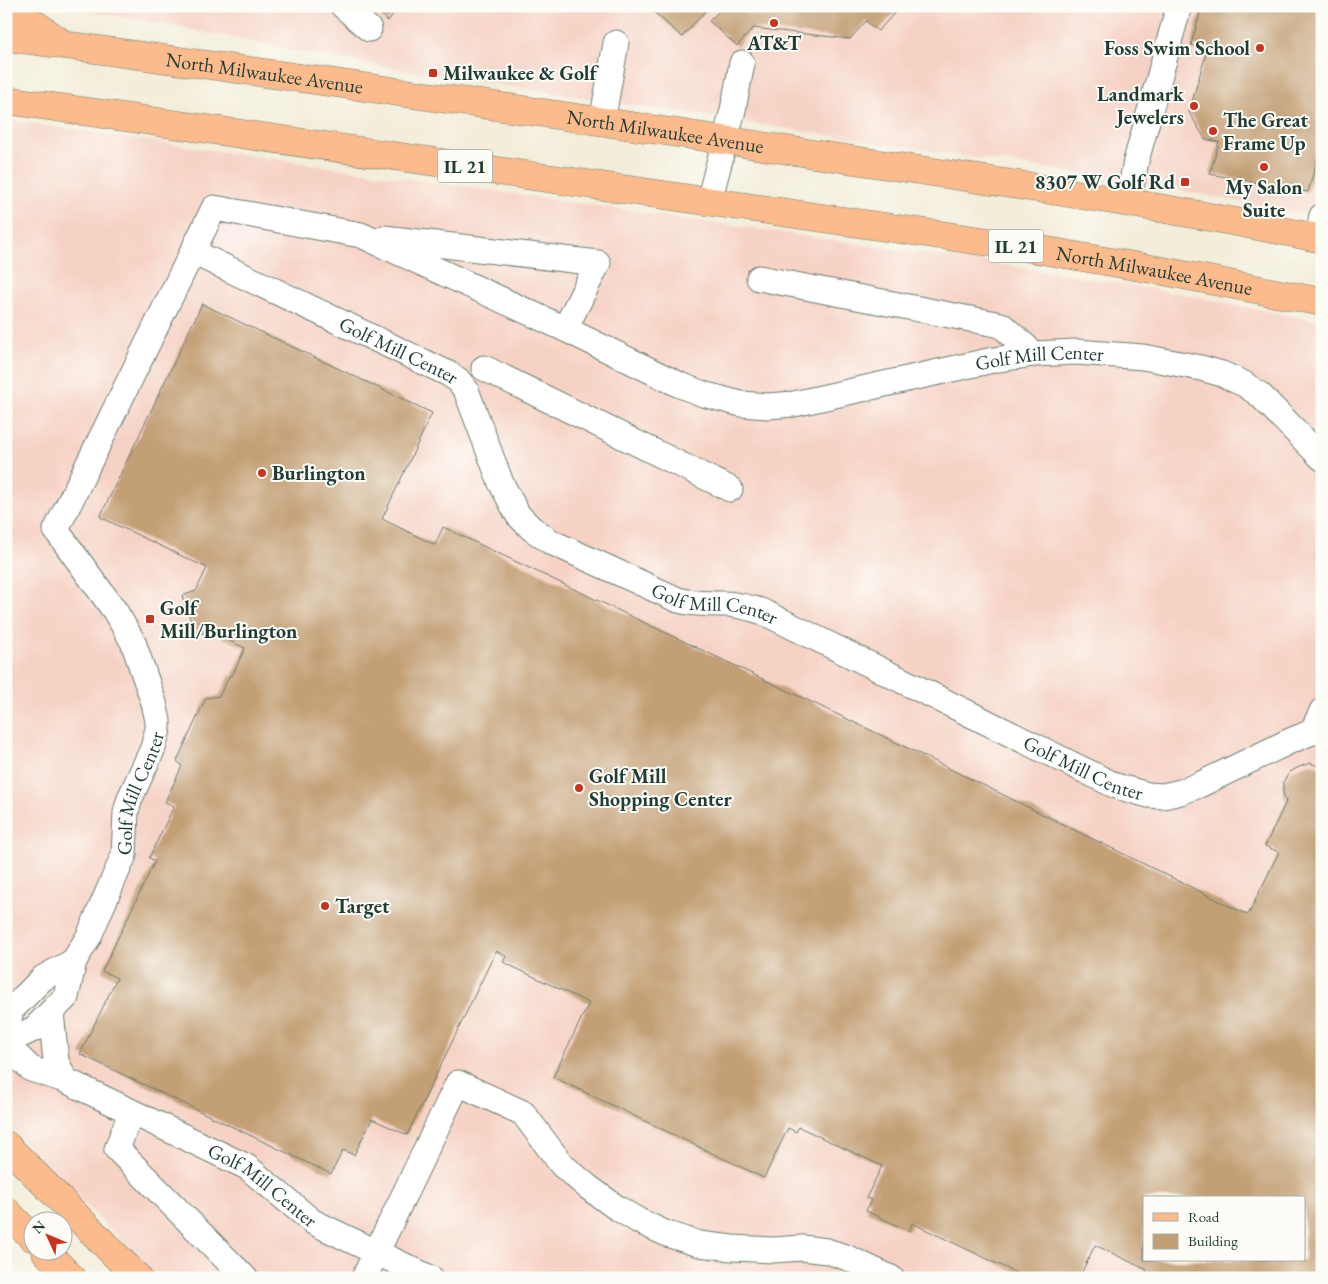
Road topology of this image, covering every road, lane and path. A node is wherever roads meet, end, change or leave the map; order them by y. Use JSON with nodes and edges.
{"nodes":[{"id":1,"x":8,"y":6,"type":"edge"},
{"id":2,"x":343,"y":6,"type":"edge"},
{"id":3,"x":1179,"y":6,"type":"edge"},
{"id":4,"x":369,"y":29,"type":"dead end"},
{"id":5,"x":6,"y":37,"type":"edge"},
{"id":6,"x":616,"y":43,"type":"dead end"},
{"id":7,"x":67,"y":45,"type":"junction"},
{"id":8,"x":742,"y":63,"type":"dead end"},
{"id":9,"x":6,"y":100,"type":"edge"},
{"id":10,"x":602,"y":122,"type":"junction"},
{"id":11,"x":724,"y":140,"type":"junction"},
{"id":12,"x":708,"y":201,"type":"junction"},
{"id":13,"x":1128,"y":202,"type":"junction"},
{"id":14,"x":1320,"y":231,"type":"edge"},
{"id":15,"x":362,"y":236,"type":"junction"},
{"id":16,"x":193,"y":252,"type":"junction"},
{"id":17,"x":759,"y":278,"type":"dead end"},
{"id":18,"x":1322,"y":302,"type":"edge"},
{"id":19,"x":565,"y":329,"type":"junction"},
{"id":20,"x":1034,"y":354,"type":"junction"},
{"id":21,"x":484,"y":368,"type":"dead end"},
{"id":22,"x":1322,"y":458,"type":"edge"},
{"id":23,"x":730,"y":488,"type":"dead end"},
{"id":24,"x":1318,"y":725,"type":"edge"},
{"id":25,"x":74,"y":962,"type":"junction"},
{"id":26,"x":51,"y":1012,"type":"junction"},
{"id":27,"x":6,"y":1034,"type":"edge"},
{"id":28,"x":6,"y":1044,"type":"edge"},
{"id":29,"x":65,"y":1080,"type":"junction"},
{"id":30,"x":131,"y":1112,"type":"junction"},
{"id":31,"x":6,"y":1145,"type":"edge"},
{"id":32,"x":6,"y":1211,"type":"edge"},
{"id":33,"x":22,"y":1228,"type":"edge"},
{"id":34,"x":377,"y":1252,"type":"junction"},
{"id":35,"x":56,"y":1262,"type":"edge"},
{"id":36,"x":72,"y":1278,"type":"edge"},
{"id":37,"x":138,"y":1278,"type":"edge"},
{"id":38,"x":245,"y":1278,"type":"edge"},
{"id":39,"x":364,"y":1278,"type":"edge"},
{"id":40,"x":430,"y":1278,"type":"edge"},
{"id":41,"x":891,"y":1278,"type":"edge"}],
"edges":[{"from":1,"to":7,"type":"main road"},
{"from":2,"to":4,"type":"lane"},
{"from":3,"to":13,"type":"lane"},
{"from":5,"to":7,"type":"main road","name":"North Milwaukee Avenue"},
{"from":6,"to":10,"type":"lane"},
{"from":7,"to":10,"type":"main road","name":"North Milwaukee Avenue"},
{"from":8,"to":11,"type":"lane"},
{"from":9,"to":12,"type":"main road","name":"North Milwaukee Avenue","number":"IL 21"},
{"from":10,"to":11,"type":"main road","name":"North Milwaukee Avenue"},
{"from":11,"to":12,"type":"lane"},
{"from":11,"to":13,"type":"main road","name":"North Milwaukee Avenue"},
{"from":12,"to":18,"type":"main road","name":"North Milwaukee Avenue","number":"IL 21"},
{"from":13,"to":14,"type":"main road","name":"North Milwaukee Avenue"},
{"from":15,"to":16,"type":"lane","name":"Golf Mill Center"},
{"from":15,"to":19,"type":"lane","name":"Golf Mill Center"},
{"from":15,"to":19,"type":"lane"},
{"from":16,"to":24,"type":"lane","name":"Golf Mill Center"},
{"from":16,"to":25,"type":"lane","name":"Golf Mill Center"},
{"from":17,"to":20,"type":"lane"},
{"from":19,"to":20,"type":"lane","name":"Golf Mill Center"},
{"from":20,"to":22,"type":"lane","name":"Golf Mill Center"},
{"from":21,"to":23,"type":"lane"},
{"from":25,"to":26,"type":"lane","name":"Golf Mill Center"},
{"from":25,"to":27,"type":"lane"},
{"from":26,"to":28,"type":"lane","name":"Golf Mill Center"},
{"from":26,"to":29,"type":"lane"},
{"from":28,"to":29,"type":"lane","name":"Golf Mill Center"},
{"from":29,"to":30,"type":"lane","name":"Golf Mill Center"},
{"from":30,"to":34,"type":"lane","name":"Golf Mill Center"},
{"from":30,"to":38,"type":"lane"},
{"from":31,"to":37,"type":"main road"},
{"from":32,"to":33,"type":"main road"},
{"from":34,"to":39,"type":"lane"},
{"from":34,"to":40,"type":"lane","name":"Golf Mill Center"},
{"from":34,"to":41,"type":"lane"},
{"from":35,"to":36,"type":"main road"}]}
